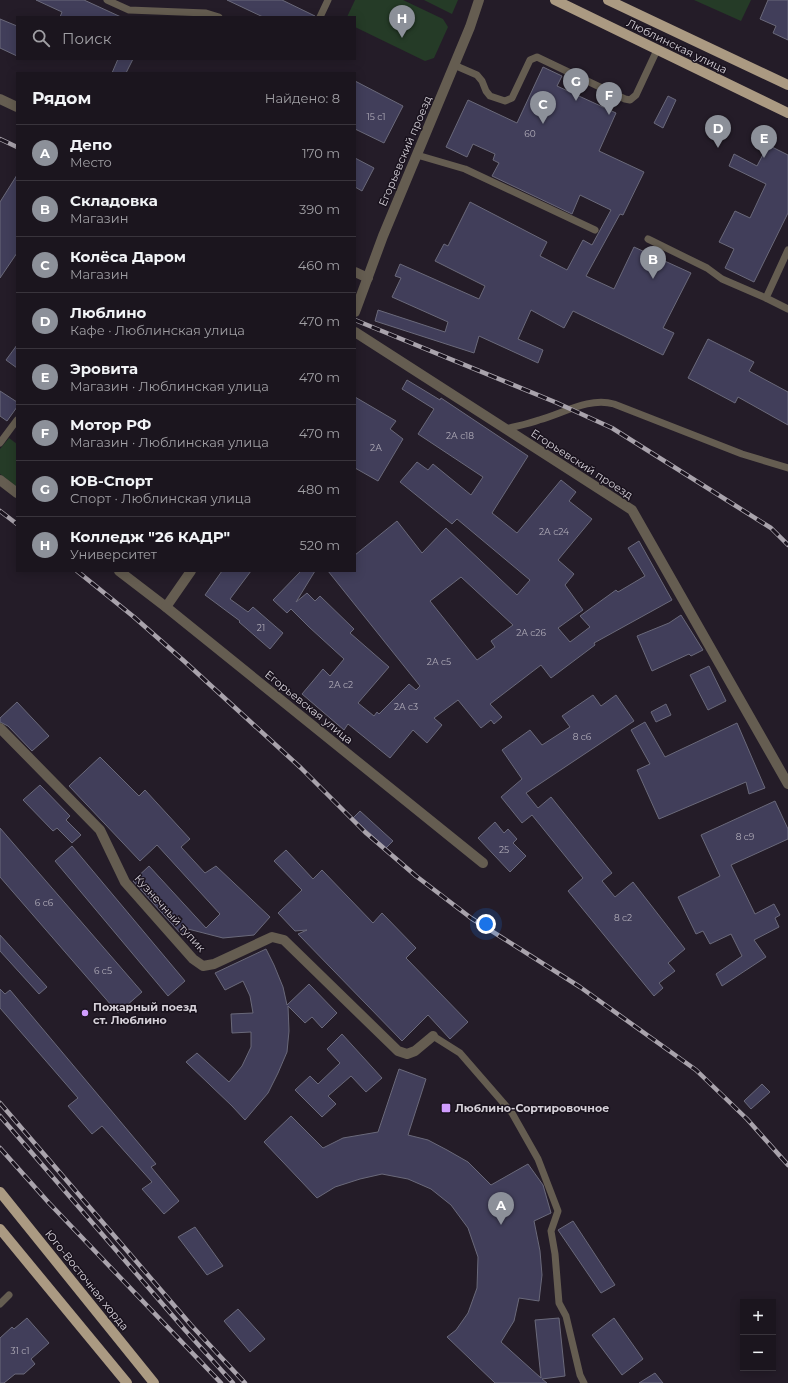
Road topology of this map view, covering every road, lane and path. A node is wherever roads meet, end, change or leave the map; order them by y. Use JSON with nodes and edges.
{"nodes":[{"id":1,"x":107,"y":0,"type":"edge"},
{"id":2,"x":328,"y":0,"type":"edge"},
{"id":3,"x":479,"y":0,"type":"edge"},
{"id":4,"x":555,"y":0,"type":"edge"},
{"id":5,"x":608,"y":0,"type":"edge"},
{"id":6,"x":216,"y":16,"type":"edge"},
{"id":7,"x":320,"y":16,"type":"edge"},
{"id":8,"x":657,"y":50,"type":"junction"},
{"id":9,"x":454,"y":65,"type":"junction"},
{"id":10,"x":788,"y":85,"type":"edge"},
{"id":11,"x":0,"y":99,"type":"edge"},
{"id":12,"x":16,"y":107,"type":"edge"},
{"id":13,"x":788,"y":113,"type":"edge"},
{"id":14,"x":417,"y":155,"type":"junction"},
{"id":15,"x":595,"y":230,"type":"dead end"},
{"id":16,"x":648,"y":239,"type":"dead end"},
{"id":17,"x":788,"y":250,"type":"edge"},
{"id":18,"x":356,"y":272,"type":"edge"},
{"id":19,"x":368,"y":278,"type":"junction"},
{"id":20,"x":766,"y":298,"type":"junction"},
{"id":21,"x":356,"y":309,"type":"edge"},
{"id":22,"x":788,"y":309,"type":"edge"},
{"id":23,"x":356,"y":333,"type":"edge"},
{"id":24,"x":16,"y":421,"type":"edge"},
{"id":25,"x":506,"y":429,"type":"junction"},
{"id":26,"x":0,"y":443,"type":"edge"},
{"id":27,"x":788,"y":468,"type":"edge"},
{"id":28,"x":0,"y":480,"type":"edge"},
{"id":29,"x":16,"y":492,"type":"edge"},
{"id":30,"x":120,"y":572,"type":"edge"},
{"id":31,"x":190,"y":572,"type":"edge"},
{"id":32,"x":166,"y":607,"type":"junction"},
{"id":33,"x":0,"y":728,"type":"edge"},
{"id":34,"x":788,"y":784,"type":"edge"},
{"id":35,"x":483,"y":863,"type":"dead end"},
{"id":36,"x":433,"y":1036,"type":"joint"},
{"id":37,"x":0,"y":1192,"type":"edge"},
{"id":38,"x":0,"y":1228,"type":"edge"},
{"id":39,"x":9,"y":1296,"type":"dead end"},
{"id":40,"x":0,"y":1304,"type":"edge"},
{"id":41,"x":127,"y":1383,"type":"edge"},
{"id":42,"x":154,"y":1383,"type":"edge"},
{"id":43,"x":584,"y":1383,"type":"edge"}],
"edges":[{"from":1,"to":6,"type":"lane"},
{"from":2,"to":7,"type":"lane"},
{"from":3,"to":9,"type":"street","name":"Егорьевский проезд"},
{"from":4,"to":8,"type":"main road","name":"Люблинская улица"},
{"from":5,"to":10,"type":"main road","name":"Люблинская улица"},
{"from":8,"to":9,"type":"lane"},
{"from":8,"to":13,"type":"main road","name":"Люблинская улица"},
{"from":9,"to":14,"type":"street","name":"Егорьевский проезд"},
{"from":11,"to":12,"type":"street"},
{"from":14,"to":15,"type":"lane"},
{"from":14,"to":19,"type":"street","name":"Егорьевский проезд"},
{"from":16,"to":20,"type":"lane"},
{"from":17,"to":20,"type":"lane"},
{"from":18,"to":19,"type":"street"},
{"from":19,"to":21,"type":"street","name":"Егорьевский проезд"},
{"from":20,"to":22,"type":"lane"},
{"from":23,"to":25,"type":"street","name":"Егорьевский проезд"},
{"from":24,"to":26,"type":"lane"},
{"from":25,"to":27,"type":"lane"},
{"from":25,"to":34,"type":"street","name":"Егорьевский проезд"},
{"from":28,"to":29,"type":"street"},
{"from":30,"to":32,"type":"street","name":"Егорьевская улица"},
{"from":31,"to":32,"type":"street"},
{"from":32,"to":35,"type":"street","name":"Егорьевская улица"},
{"from":33,"to":36,"type":"street","name":"Кузнечный тупик"},
{"from":36,"to":43,"type":"lane"},
{"from":37,"to":42,"type":"main road","name":"Юго-Восточная хорда"},
{"from":38,"to":41,"type":"main road"},
{"from":39,"to":40,"type":"lane"}]}
